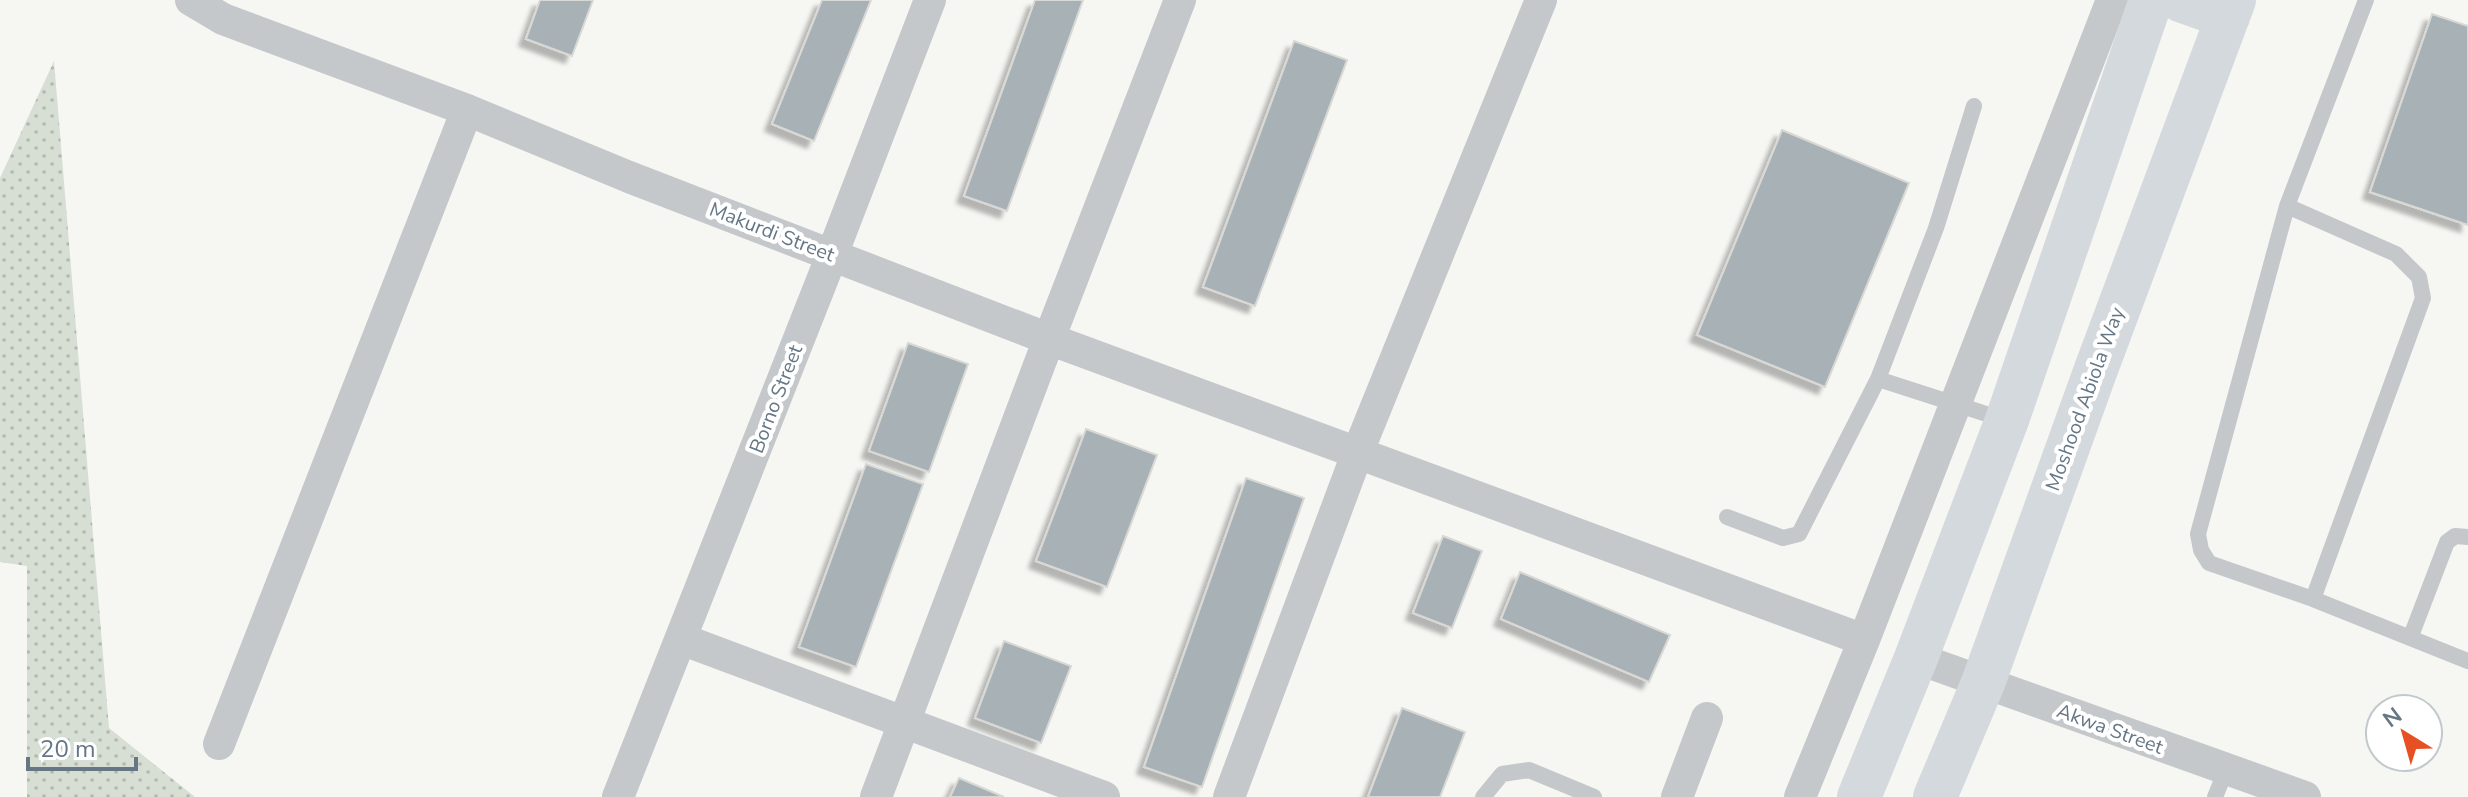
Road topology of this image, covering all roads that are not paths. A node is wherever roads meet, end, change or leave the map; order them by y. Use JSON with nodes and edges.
{"nodes":[{"id":1,"x":191,"y":0,"type":"edge"},
{"id":2,"x":930,"y":0,"type":"edge"},
{"id":3,"x":1180,"y":0,"type":"edge"},
{"id":4,"x":1541,"y":0,"type":"edge"},
{"id":5,"x":2112,"y":0,"type":"edge"},
{"id":6,"x":2151,"y":0,"type":"edge"},
{"id":7,"x":2180,"y":0,"type":"edge"},
{"id":8,"x":2366,"y":0,"type":"edge"},
{"id":9,"x":2231,"y":8,"type":"edge"},
{"id":10,"x":1974,"y":106,"type":"dead end"},
{"id":11,"x":467,"y":110,"type":"junction"},
{"id":12,"x":2287,"y":206,"type":"junction"},
{"id":13,"x":832,"y":255,"type":"junction"},
{"id":14,"x":1049,"y":339,"type":"junction"},
{"id":15,"x":1878,"y":379,"type":"junction"},
{"id":16,"x":1956,"y":402,"type":"junction"},
{"id":17,"x":2007,"y":420,"type":"junction"},
{"id":18,"x":1357,"y":454,"type":"junction"},
{"id":19,"x":1727,"y":517,"type":"dead end"},
{"id":20,"x":2468,"y":537,"type":"edge"},
{"id":21,"x":2313,"y":599,"type":"junction"},
{"id":22,"x":2411,"y":636,"type":"junction"},
{"id":23,"x":681,"y":639,"type":"junction"},
{"id":24,"x":1864,"y":640,"type":"junction"},
{"id":25,"x":1916,"y":658,"type":"junction"},
{"id":26,"x":2468,"y":661,"type":"edge"},
{"id":27,"x":1983,"y":683,"type":"junction"},
{"id":28,"x":1707,"y":718,"type":"dead end"},
{"id":29,"x":904,"y":722,"type":"junction"},
{"id":30,"x":219,"y":744,"type":"dead end"},
{"id":31,"x":2220,"y":784,"type":"edge"},
{"id":32,"x":618,"y":797,"type":"edge"},
{"id":33,"x":876,"y":797,"type":"edge"},
{"id":34,"x":1104,"y":797,"type":"edge"},
{"id":35,"x":1229,"y":797,"type":"edge"},
{"id":36,"x":1483,"y":797,"type":"edge"},
{"id":37,"x":1594,"y":797,"type":"edge"},
{"id":38,"x":1677,"y":797,"type":"edge"},
{"id":39,"x":1800,"y":797,"type":"edge"},
{"id":40,"x":1859,"y":797,"type":"edge"},
{"id":41,"x":1935,"y":797,"type":"edge"},
{"id":42,"x":2305,"y":797,"type":"edge"}],
"edges":[{"from":1,"to":11,"type":"street","name":"Makurdi Street"},
{"from":2,"to":13,"type":"street","name":"Borno Street"},
{"from":3,"to":14,"type":"street"},
{"from":4,"to":18,"type":"street"},
{"from":5,"to":16,"type":"street"},
{"from":6,"to":17,"type":"main road"},
{"from":7,"to":9,"type":"main road"},
{"from":8,"to":12,"type":"lane"},
{"from":9,"to":27,"type":"main road","name":"Moshood Abiola Way"},
{"from":10,"to":15,"type":"lane"},
{"from":11,"to":13,"type":"street","name":"Makurdi Street"},
{"from":11,"to":30,"type":"street"},
{"from":12,"to":21,"type":"lane"},
{"from":12,"to":21,"type":"lane"},
{"from":13,"to":14,"type":"street","name":"Makurdi Street"},
{"from":13,"to":23,"type":"street","name":"Borno Street"},
{"from":14,"to":18,"type":"street","name":"Makurdi Street"},
{"from":14,"to":29,"type":"street"},
{"from":15,"to":16,"type":"lane"},
{"from":15,"to":19,"type":"lane"},
{"from":16,"to":17,"type":"lane"},
{"from":16,"to":24,"type":"street"},
{"from":17,"to":25,"type":"main road"},
{"from":18,"to":24,"type":"street","name":"Makurdi Street"},
{"from":18,"to":35,"type":"street"},
{"from":20,"to":22,"type":"lane"},
{"from":21,"to":22,"type":"lane"},
{"from":22,"to":26,"type":"lane"},
{"from":23,"to":29,"type":"street"},
{"from":23,"to":32,"type":"street","name":"Borno Street"},
{"from":24,"to":39,"type":"street"},
{"from":25,"to":27,"type":"street","name":"Akwa Street"},
{"from":25,"to":40,"type":"main road"},
{"from":27,"to":31,"type":"street","name":"Akwa Street"},
{"from":27,"to":41,"type":"main road","name":"Moshood Abiola Way"},
{"from":28,"to":38,"type":"street"},
{"from":29,"to":33,"type":"street"},
{"from":29,"to":34,"type":"street"},
{"from":31,"to":42,"type":"street","name":"Akwa Street"},
{"from":36,"to":37,"type":"lane"}]}
